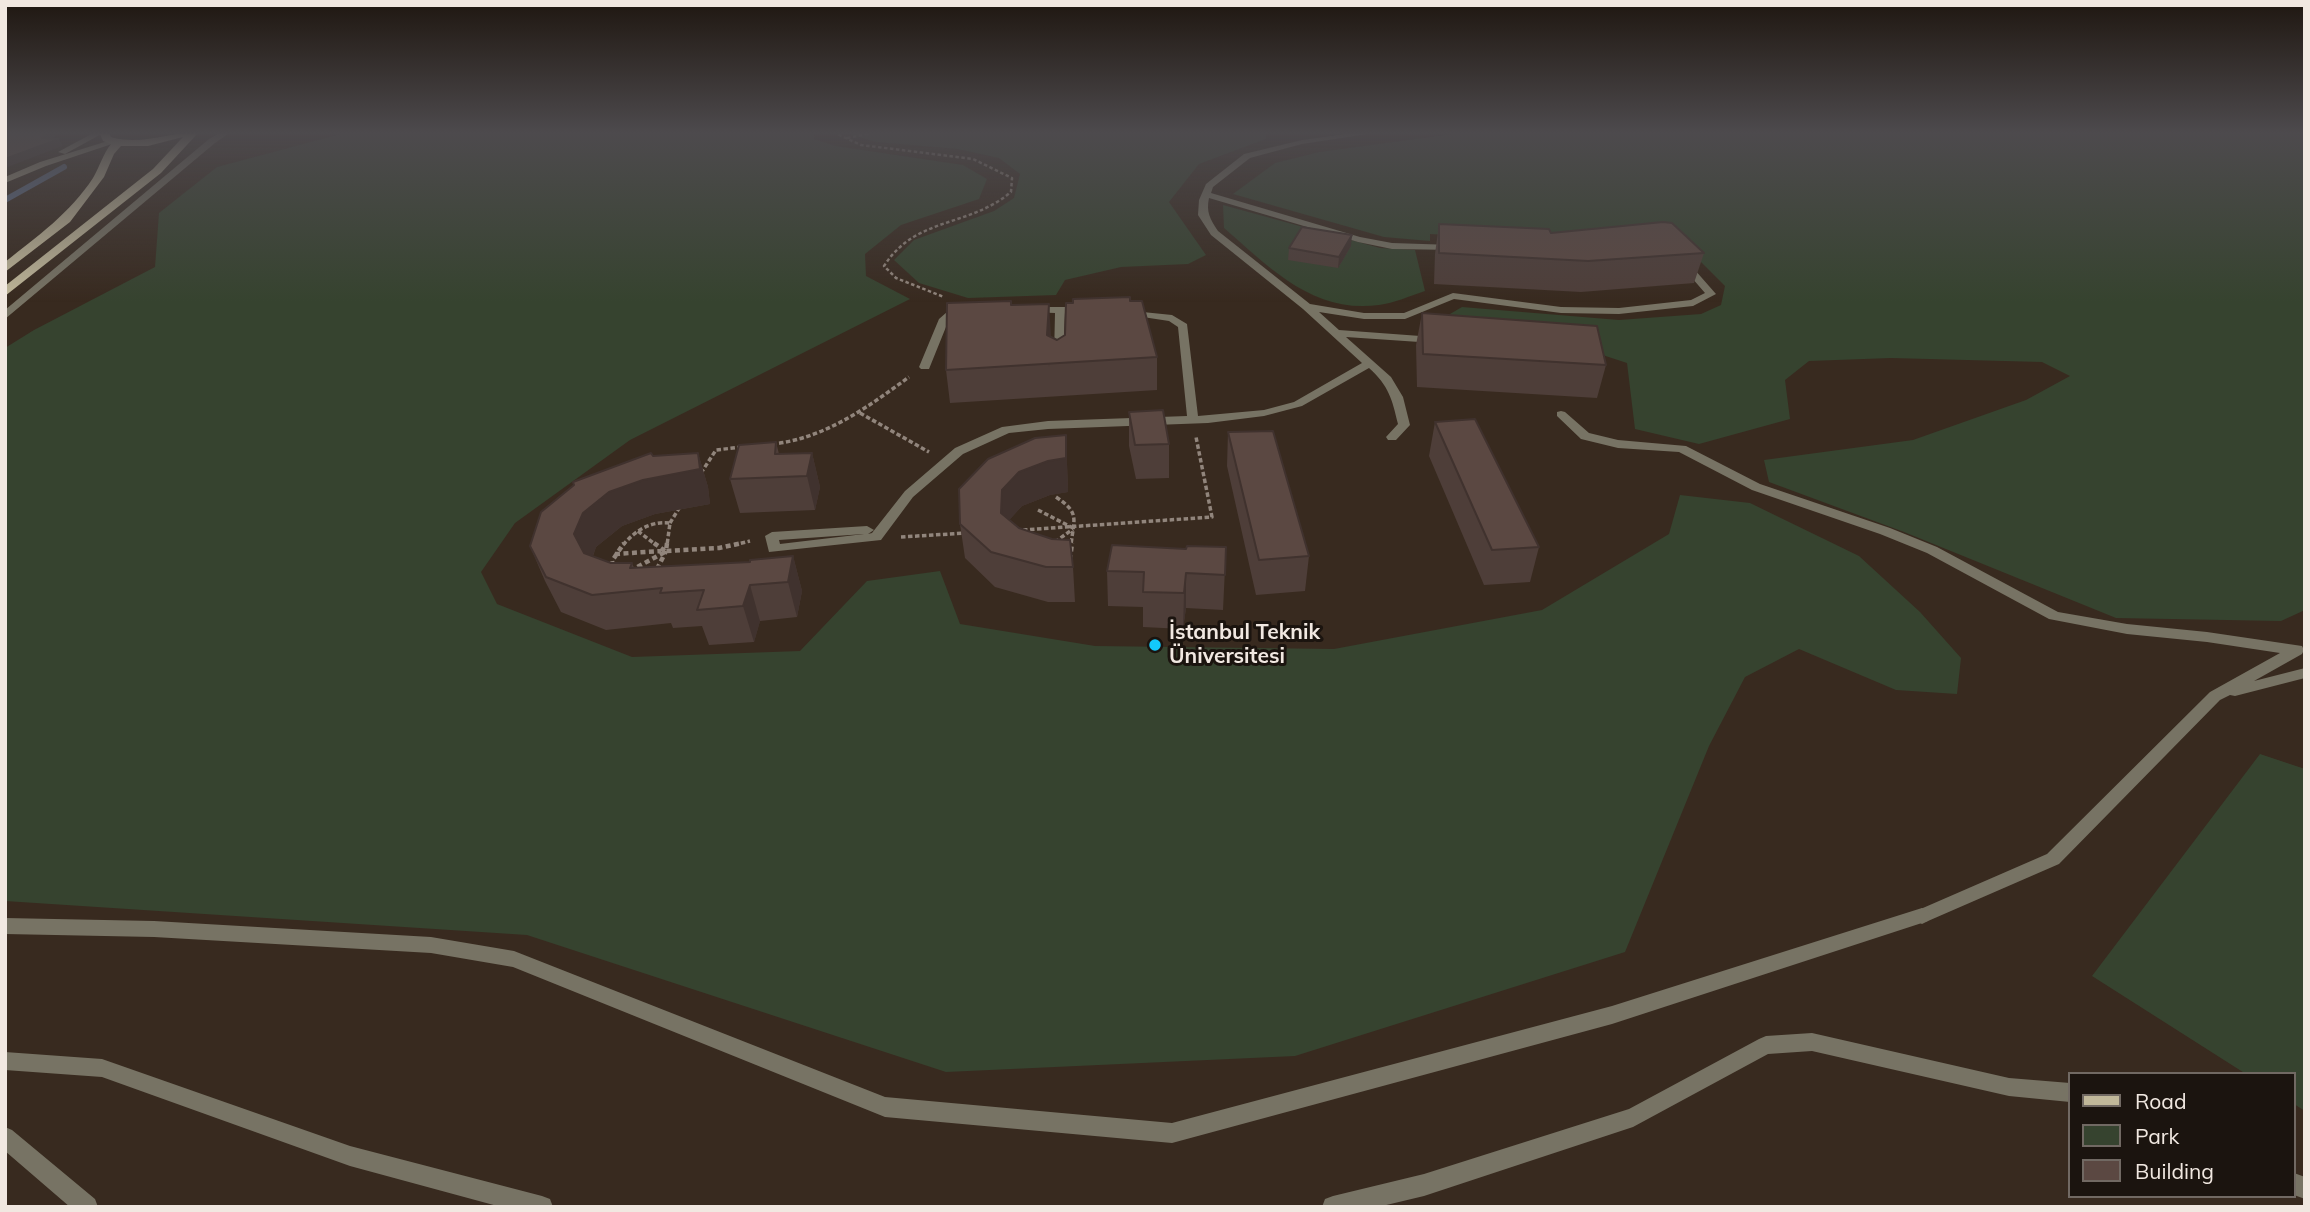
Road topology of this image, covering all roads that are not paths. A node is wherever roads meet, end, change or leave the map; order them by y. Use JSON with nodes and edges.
{"nodes":[{"id":1,"x":90,"y":189,"type":"edge"},
{"id":2,"x":134,"y":189,"type":"edge"},
{"id":3,"x":156,"y":189,"type":"edge"},
{"id":4,"x":1208,"y":189,"type":"edge"},
{"id":5,"x":1206,"y":194,"type":"junction"},
{"id":6,"x":1469,"y":248,"type":"edge"},
{"id":7,"x":1676,"y":256,"type":"edge"},
{"id":8,"x":5,"y":268,"type":"edge"},
{"id":9,"x":5,"y":292,"type":"edge"},
{"id":10,"x":1307,"y":307,"type":"junction"},
{"id":11,"x":1014,"y":310,"type":"edge"},
{"id":12,"x":1060,"y":310,"type":"junction"},
{"id":13,"x":1097,"y":310,"type":"edge"},
{"id":14,"x":976,"y":311,"type":"edge"},
{"id":15,"x":1109,"y":311,"type":"edge"},
{"id":16,"x":5,"y":316,"type":"edge"},
{"id":17,"x":1338,"y":333,"type":"junction"},
{"id":18,"x":1447,"y":341,"type":"edge"},
{"id":19,"x":1370,"y":363,"type":"junction"},
{"id":20,"x":925,"y":367,"type":"road end"},
{"id":21,"x":1058,"y":368,"type":"edge"},
{"id":22,"x":1561,"y":414,"type":"dead end"},
{"id":23,"x":1193,"y":419,"type":"junction"},
{"id":24,"x":1392,"y":437,"type":"dead end"},
{"id":25,"x":871,"y":533,"type":"junction"},
{"id":26,"x":2300,"y":648,"type":"edge"},
{"id":27,"x":2305,"y":673,"type":"edge"},
{"id":28,"x":2216,"y":696,"type":"junction"},
{"id":29,"x":5,"y":926,"type":"edge"},
{"id":30,"x":5,"y":1060,"type":"edge"},
{"id":31,"x":2068,"y":1093,"type":"edge"},
{"id":32,"x":5,"y":1137,"type":"edge"},
{"id":33,"x":87,"y":1207,"type":"edge"},
{"id":34,"x":542,"y":1207,"type":"edge"},
{"id":35,"x":1334,"y":1207,"type":"edge"}],
"edges":[{"from":1,"to":8,"type":"main road"},
{"from":2,"to":9,"type":"main road"},
{"from":3,"to":16,"type":"street"},
{"from":4,"to":5,"type":"street"},
{"from":5,"to":6,"type":"street"},
{"from":5,"to":10,"type":"street"},
{"from":7,"to":10,"type":"street"},
{"from":10,"to":17,"type":"street"},
{"from":11,"to":12,"type":"street"},
{"from":12,"to":13,"type":"street"},
{"from":12,"to":21,"type":"street"},
{"from":14,"to":20,"type":"street"},
{"from":15,"to":23,"type":"street"},
{"from":17,"to":18,"type":"street"},
{"from":17,"to":19,"type":"street"},
{"from":19,"to":23,"type":"street"},
{"from":19,"to":24,"type":"street"},
{"from":22,"to":26,"type":"street"},
{"from":23,"to":25,"type":"street"},
{"from":25,"to":25,"type":"street"},
{"from":26,"to":28,"type":"street"},
{"from":27,"to":28,"type":"street"},
{"from":28,"to":29,"type":"street"},
{"from":30,"to":34,"type":"street"},
{"from":31,"to":35,"type":"street"},
{"from":32,"to":33,"type":"street"}]}
